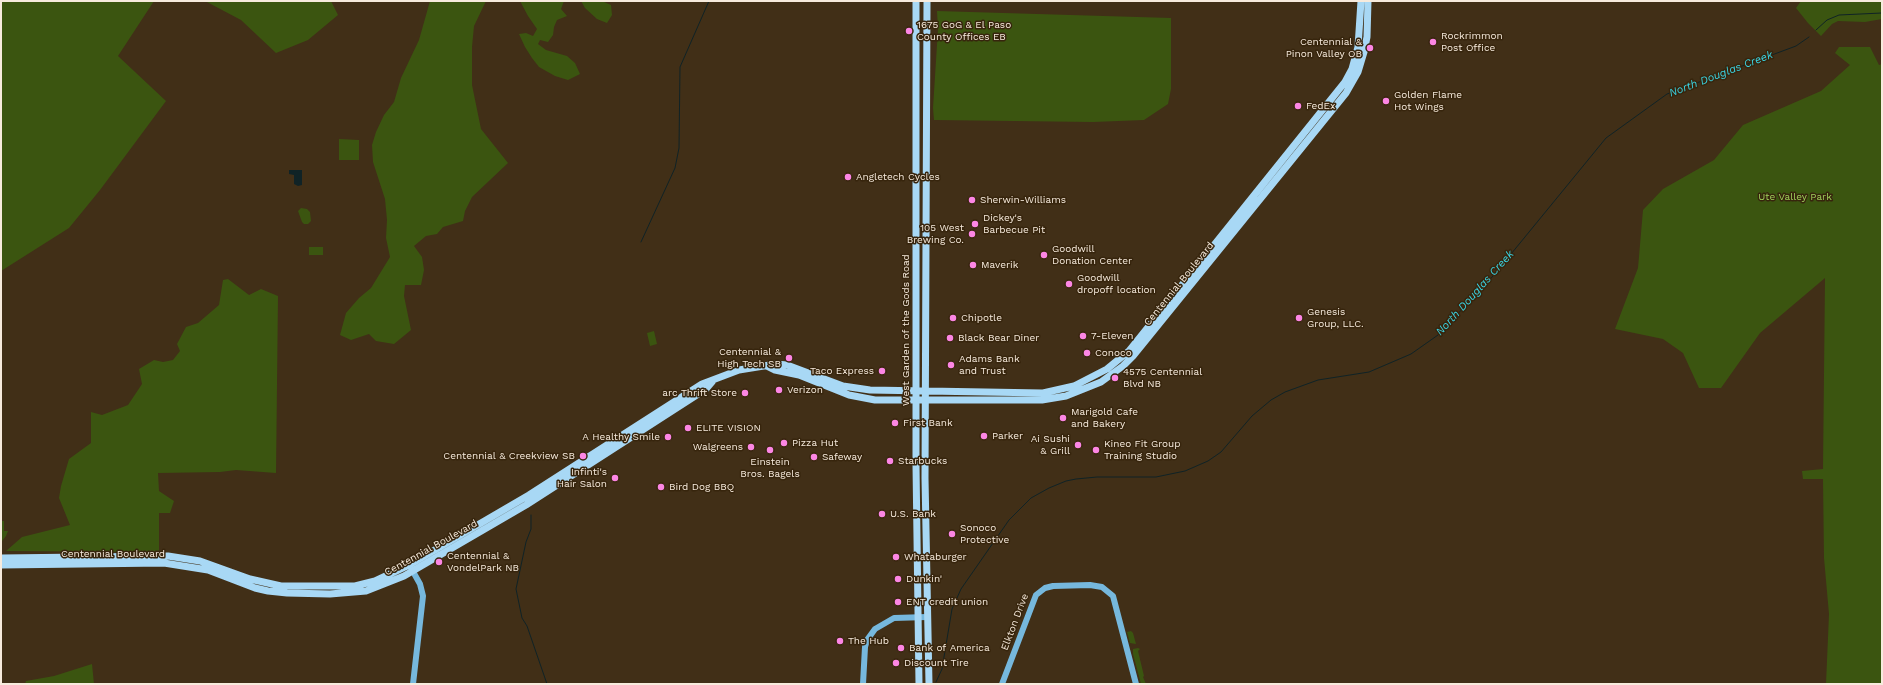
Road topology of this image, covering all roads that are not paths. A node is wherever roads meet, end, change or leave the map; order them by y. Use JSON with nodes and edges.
{"nodes":[{"id":1,"x":916,"y":1,"type":"edge"},
{"id":2,"x":927,"y":1,"type":"edge"},
{"id":3,"x":1360,"y":1,"type":"edge"},
{"id":4,"x":1368,"y":1,"type":"edge"},
{"id":5,"x":917,"y":160,"type":"junction"},
{"id":6,"x":1236,"y":218,"type":"junction"},
{"id":7,"x":925,"y":234,"type":"junction"},
{"id":8,"x":1208,"y":263,"type":"junction"},
{"id":9,"x":767,"y":366,"type":"junction"},
{"id":10,"x":712,"y":382,"type":"junction"},
{"id":11,"x":916,"y":391,"type":"junction"},
{"id":12,"x":925,"y":391,"type":"junction"},
{"id":13,"x":916,"y":400,"type":"junction"},
{"id":14,"x":925,"y":400,"type":"junction"},
{"id":15,"x":1,"y":558,"type":"edge"},
{"id":16,"x":1,"y":565,"type":"edge"},
{"id":17,"x":411,"y":568,"type":"junction"},
{"id":18,"x":918,"y":617,"type":"junction"},
{"id":19,"x":927,"y":617,"type":"junction"},
{"id":20,"x":414,"y":684,"type":"edge"},
{"id":21,"x":862,"y":684,"type":"edge"},
{"id":22,"x":919,"y":684,"type":"edge"},
{"id":23,"x":929,"y":684,"type":"edge"},
{"id":24,"x":1002,"y":684,"type":"edge"},
{"id":25,"x":1136,"y":684,"type":"edge"}],
"edges":[{"from":1,"to":5,"type":"main road","name":"West Garden of the Gods Road"},
{"from":2,"to":7,"type":"main road","name":"West Garden of the Gods Road"},
{"from":3,"to":6,"type":"main road","name":"Centennial Boulevard"},
{"from":4,"to":8,"type":"main road","name":"Centennial Boulevard"},
{"from":5,"to":7,"type":"main road"},
{"from":5,"to":11,"type":"main road","name":"West Garden of the Gods Road"},
{"from":6,"to":8,"type":"street"},
{"from":6,"to":12,"type":"main road","name":"Centennial Boulevard"},
{"from":7,"to":12,"type":"main road","name":"West Garden of the Gods Road"},
{"from":8,"to":14,"type":"main road","name":"Centennial Boulevard"},
{"from":9,"to":10,"type":"main road","name":"Centennial Boulevard"},
{"from":9,"to":11,"type":"main road","name":"Centennial Boulevard"},
{"from":9,"to":13,"type":"main road","name":"Centennial Boulevard"},
{"from":10,"to":17,"type":"main road","name":"Centennial Boulevard"},
{"from":10,"to":17,"type":"main road","name":"Centennial Boulevard"},
{"from":11,"to":12,"type":"main road","name":"Centennial Boulevard"},
{"from":11,"to":13,"type":"main road","name":"West Garden of the Gods Road"},
{"from":12,"to":14,"type":"main road","name":"West Garden of the Gods Road"},
{"from":13,"to":14,"type":"main road","name":"Centennial Boulevard"},
{"from":13,"to":18,"type":"main road","name":"West Garden of the Gods Road"},
{"from":14,"to":19,"type":"main road","name":"West Garden of the Gods Road"},
{"from":15,"to":17,"type":"main road","name":"Centennial Boulevard"},
{"from":16,"to":17,"type":"main road","name":"Centennial Boulevard"},
{"from":17,"to":20,"type":"street"},
{"from":18,"to":19,"type":"street"},
{"from":18,"to":21,"type":"street"},
{"from":18,"to":22,"type":"main road","name":"West Garden of the Gods Road"},
{"from":19,"to":23,"type":"main road","name":"West Garden of the Gods Road"},
{"from":24,"to":25,"type":"street","name":"Elkton Drive"}]}
